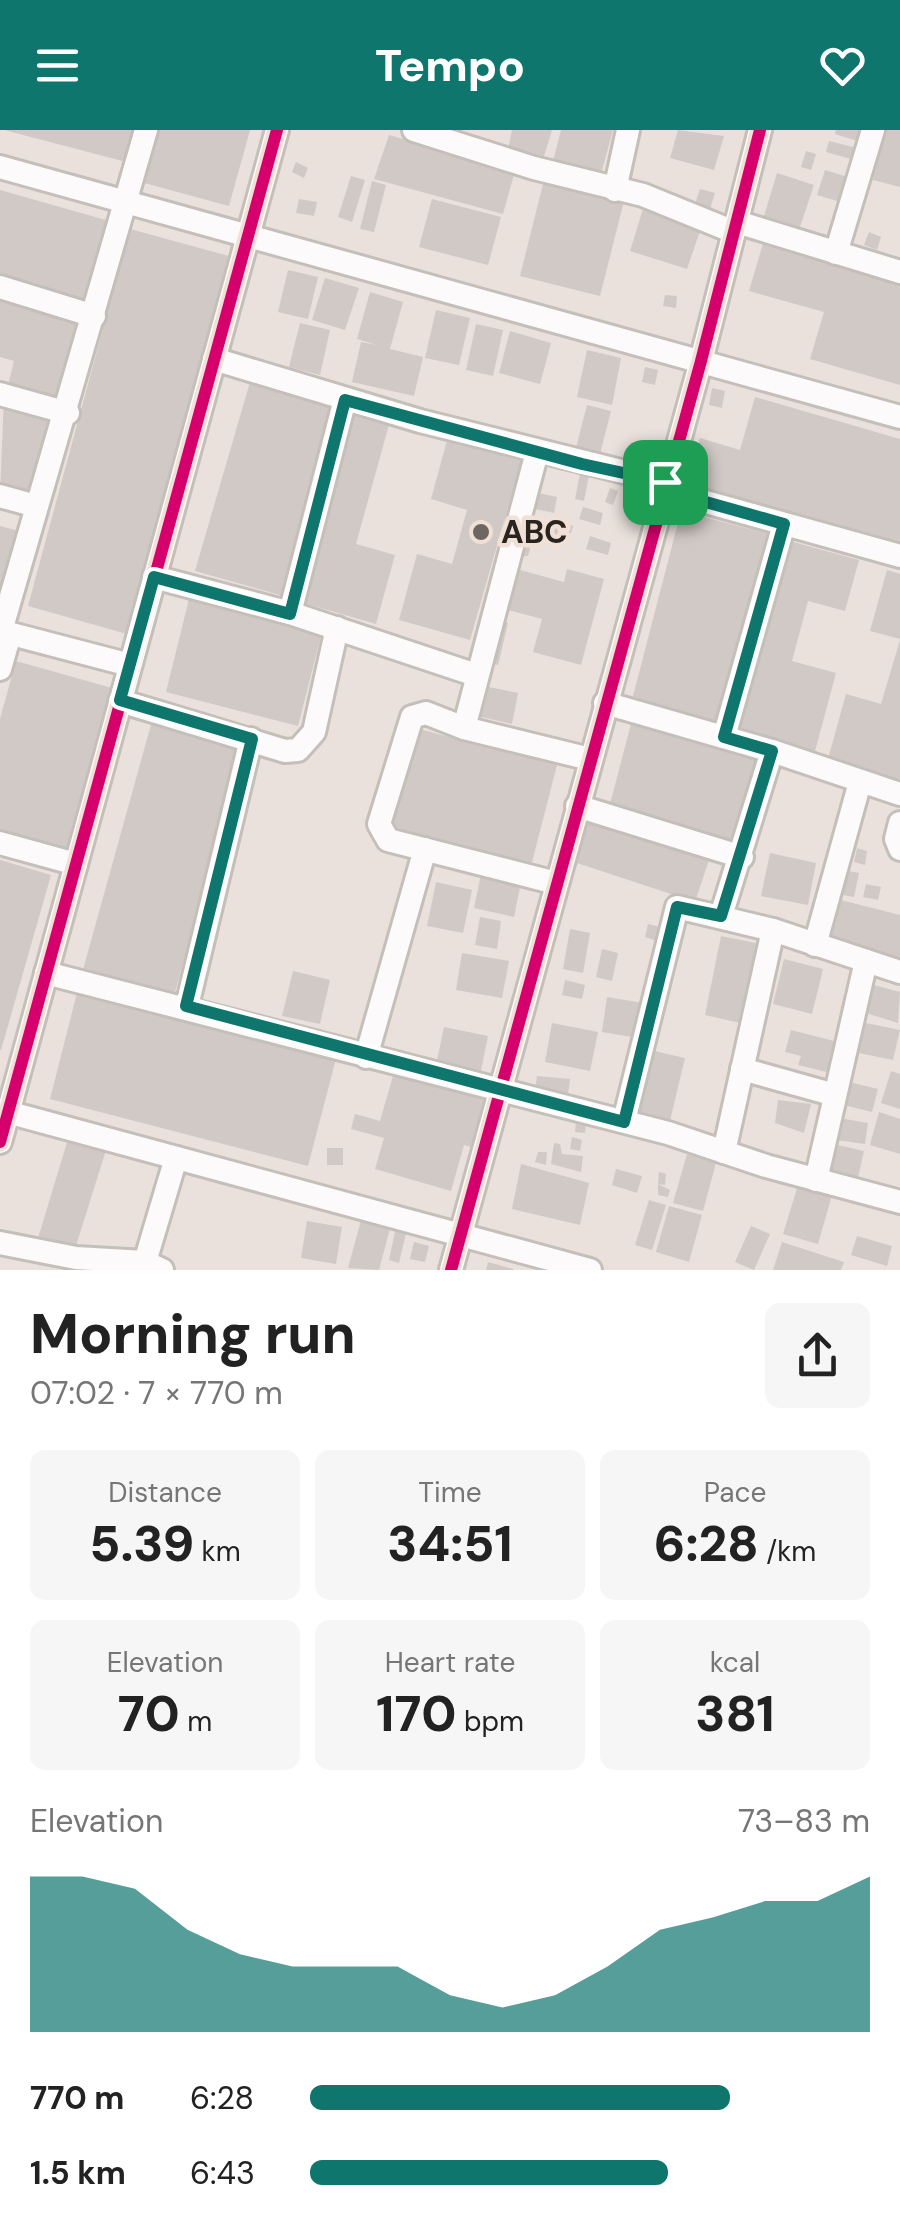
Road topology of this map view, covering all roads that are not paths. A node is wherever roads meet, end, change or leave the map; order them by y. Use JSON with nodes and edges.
{"nodes":[{"id":1,"x":146,"y":130,"type":"edge"},
{"id":2,"x":277,"y":130,"type":"edge"},
{"id":3,"x":414,"y":130,"type":"edge"},
{"id":4,"x":628,"y":130,"type":"edge"},
{"id":5,"x":760,"y":130,"type":"edge"},
{"id":6,"x":873,"y":130,"type":"edge"},
{"id":7,"x":0,"y":167,"type":"edge"},
{"id":8,"x":615,"y":190,"type":"junction"},
{"id":9,"x":128,"y":203,"type":"junction"},
{"id":10,"x":735,"y":227,"type":"junction"},
{"id":11,"x":248,"y":236,"type":"junction"},
{"id":12,"x":836,"y":253,"type":"junction"},
{"id":13,"x":900,"y":272,"type":"edge"},
{"id":14,"x":0,"y":287,"type":"edge"},
{"id":15,"x":94,"y":316,"type":"junction"},
{"id":16,"x":214,"y":359,"type":"junction"},
{"id":17,"x":701,"y":362,"type":"junction"},
{"id":18,"x":0,"y":394,"type":"edge"},
{"id":19,"x":345,"y":400,"type":"junction"},
{"id":20,"x":68,"y":413,"type":"junction"},
{"id":21,"x":900,"y":416,"type":"edge"},
{"id":22,"x":537,"y":452,"type":"junction"},
{"id":23,"x":664,"y":486,"type":"junction"},
{"id":24,"x":0,"y":496,"type":"edge"},
{"id":25,"x":36,"y":506,"type":"junction"},
{"id":26,"x":784,"y":524,"type":"junction"},
{"id":27,"x":900,"y":556,"type":"edge"},
{"id":28,"x":154,"y":577,"type":"junction"},
{"id":29,"x":290,"y":614,"type":"junction"},
{"id":30,"x":337,"y":628,"type":"junction"},
{"id":31,"x":4,"y":632,"type":"edge"},
{"id":32,"x":130,"y":665,"type":"junction"},
{"id":33,"x":0,"y":670,"type":"edge"},
{"id":34,"x":476,"y":674,"type":"junction"},
{"id":35,"x":120,"y":700,"type":"junction"},
{"id":36,"x":605,"y":703,"type":"junction"},
{"id":37,"x":464,"y":728,"type":"junction"},
{"id":38,"x":724,"y":737,"type":"junction"},
{"id":39,"x":252,"y":739,"type":"junction"},
{"id":40,"x":772,"y":751,"type":"junction"},
{"id":41,"x":590,"y":759,"type":"junction"},
{"id":42,"x":860,"y":782,"type":"junction"},
{"id":43,"x":900,"y":794,"type":"edge"},
{"id":44,"x":577,"y":806,"type":"junction"},
{"id":45,"x":900,"y":823,"type":"edge"},
{"id":46,"x":0,"y":843,"type":"edge"},
{"id":47,"x":426,"y":849,"type":"junction"},
{"id":48,"x":900,"y":849,"type":"edge"},
{"id":49,"x":742,"y":856,"type":"junction"},
{"id":50,"x":76,"y":864,"type":"junction"},
{"id":51,"x":556,"y":883,"type":"junction"},
{"id":52,"x":721,"y":916,"type":"junction"},
{"id":53,"x":773,"y":930,"type":"junction"},
{"id":54,"x":815,"y":945,"type":"junction"},
{"id":55,"x":866,"y":961,"type":"junction"},
{"id":56,"x":900,"y":972,"type":"edge"},
{"id":57,"x":46,"y":973,"type":"junction"},
{"id":58,"x":186,"y":1006,"type":"junction"},
{"id":59,"x":366,"y":1057,"type":"junction"},
{"id":60,"x":742,"y":1069,"type":"junction"},
{"id":61,"x":500,"y":1091,"type":"junction"},
{"id":62,"x":835,"y":1095,"type":"junction"},
{"id":63,"x":4,"y":1111,"type":"edge"},
{"id":64,"x":624,"y":1122,"type":"junction"},
{"id":65,"x":0,"y":1142,"type":"edge"},
{"id":66,"x":724,"y":1152,"type":"junction"},
{"id":67,"x":176,"y":1158,"type":"junction"},
{"id":68,"x":816,"y":1180,"type":"junction"},
{"id":69,"x":900,"y":1202,"type":"edge"},
{"id":70,"x":461,"y":1235,"type":"junction"},
{"id":71,"x":0,"y":1242,"type":"edge"},
{"id":72,"x":154,"y":1266,"type":"edge"},
{"id":73,"x":451,"y":1270,"type":"edge"},
{"id":74,"x":590,"y":1270,"type":"edge"}],
"edges":[{"from":1,"to":9,"type":"street"},
{"from":2,"to":11,"type":"street"},
{"from":3,"to":8,"type":"street"},
{"from":4,"to":8,"type":"street"},
{"from":5,"to":10,"type":"street"},
{"from":6,"to":12,"type":"street"},
{"from":7,"to":9,"type":"street"},
{"from":8,"to":10,"type":"street"},
{"from":9,"to":11,"type":"street"},
{"from":9,"to":15,"type":"street"},
{"from":10,"to":12,"type":"street"},
{"from":10,"to":17,"type":"street"},
{"from":11,"to":16,"type":"street"},
{"from":11,"to":17,"type":"street"},
{"from":12,"to":13,"type":"street"},
{"from":14,"to":15,"type":"street"},
{"from":15,"to":20,"type":"street"},
{"from":16,"to":19,"type":"street"},
{"from":16,"to":28,"type":"street"},
{"from":17,"to":21,"type":"street"},
{"from":17,"to":23,"type":"street"},
{"from":18,"to":20,"type":"street"},
{"from":19,"to":22,"type":"street"},
{"from":19,"to":29,"type":"street"},
{"from":20,"to":25,"type":"street"},
{"from":22,"to":23,"type":"street"},
{"from":22,"to":34,"type":"street"},
{"from":23,"to":26,"type":"street"},
{"from":23,"to":36,"type":"street"},
{"from":24,"to":25,"type":"street"},
{"from":25,"to":31,"type":"street"},
{"from":26,"to":27,"type":"street"},
{"from":26,"to":38,"type":"street"},
{"from":28,"to":29,"type":"street"},
{"from":28,"to":32,"type":"street"},
{"from":29,"to":30,"type":"street"},
{"from":30,"to":34,"type":"street"},
{"from":30,"to":39,"type":"street"},
{"from":31,"to":32,"type":"street"},
{"from":31,"to":33,"type":"street"},
{"from":32,"to":35,"type":"street"},
{"from":34,"to":37,"type":"street"},
{"from":35,"to":39,"type":"street"},
{"from":35,"to":50,"type":"street"},
{"from":36,"to":38,"type":"street"},
{"from":36,"to":41,"type":"street"},
{"from":37,"to":41,"type":"street"},
{"from":37,"to":47,"type":"street"},
{"from":38,"to":40,"type":"street"},
{"from":39,"to":58,"type":"street"},
{"from":40,"to":42,"type":"street"},
{"from":40,"to":49,"type":"street"},
{"from":41,"to":44,"type":"street"},
{"from":42,"to":43,"type":"street"},
{"from":42,"to":54,"type":"street"},
{"from":44,"to":49,"type":"street"},
{"from":44,"to":51,"type":"street"},
{"from":45,"to":48,"type":"street"},
{"from":46,"to":50,"type":"street"},
{"from":47,"to":51,"type":"street"},
{"from":47,"to":59,"type":"street"},
{"from":49,"to":52,"type":"street"},
{"from":50,"to":57,"type":"street"},
{"from":51,"to":61,"type":"street"},
{"from":52,"to":53,"type":"street"},
{"from":52,"to":64,"type":"street"},
{"from":53,"to":54,"type":"street"},
{"from":53,"to":60,"type":"street"},
{"from":54,"to":55,"type":"street"},
{"from":55,"to":56,"type":"street"},
{"from":55,"to":62,"type":"street"},
{"from":57,"to":58,"type":"street"},
{"from":57,"to":63,"type":"street"},
{"from":58,"to":59,"type":"street"},
{"from":59,"to":61,"type":"street"},
{"from":60,"to":62,"type":"street"},
{"from":60,"to":66,"type":"street"},
{"from":61,"to":64,"type":"street"},
{"from":61,"to":70,"type":"street"},
{"from":62,"to":68,"type":"street"},
{"from":63,"to":65,"type":"street"},
{"from":63,"to":67,"type":"street"},
{"from":64,"to":66,"type":"street"},
{"from":66,"to":68,"type":"street"},
{"from":67,"to":70,"type":"street"},
{"from":67,"to":72,"type":"street"},
{"from":68,"to":69,"type":"street"},
{"from":70,"to":73,"type":"street"},
{"from":70,"to":74,"type":"street"},
{"from":71,"to":72,"type":"street"}]}
